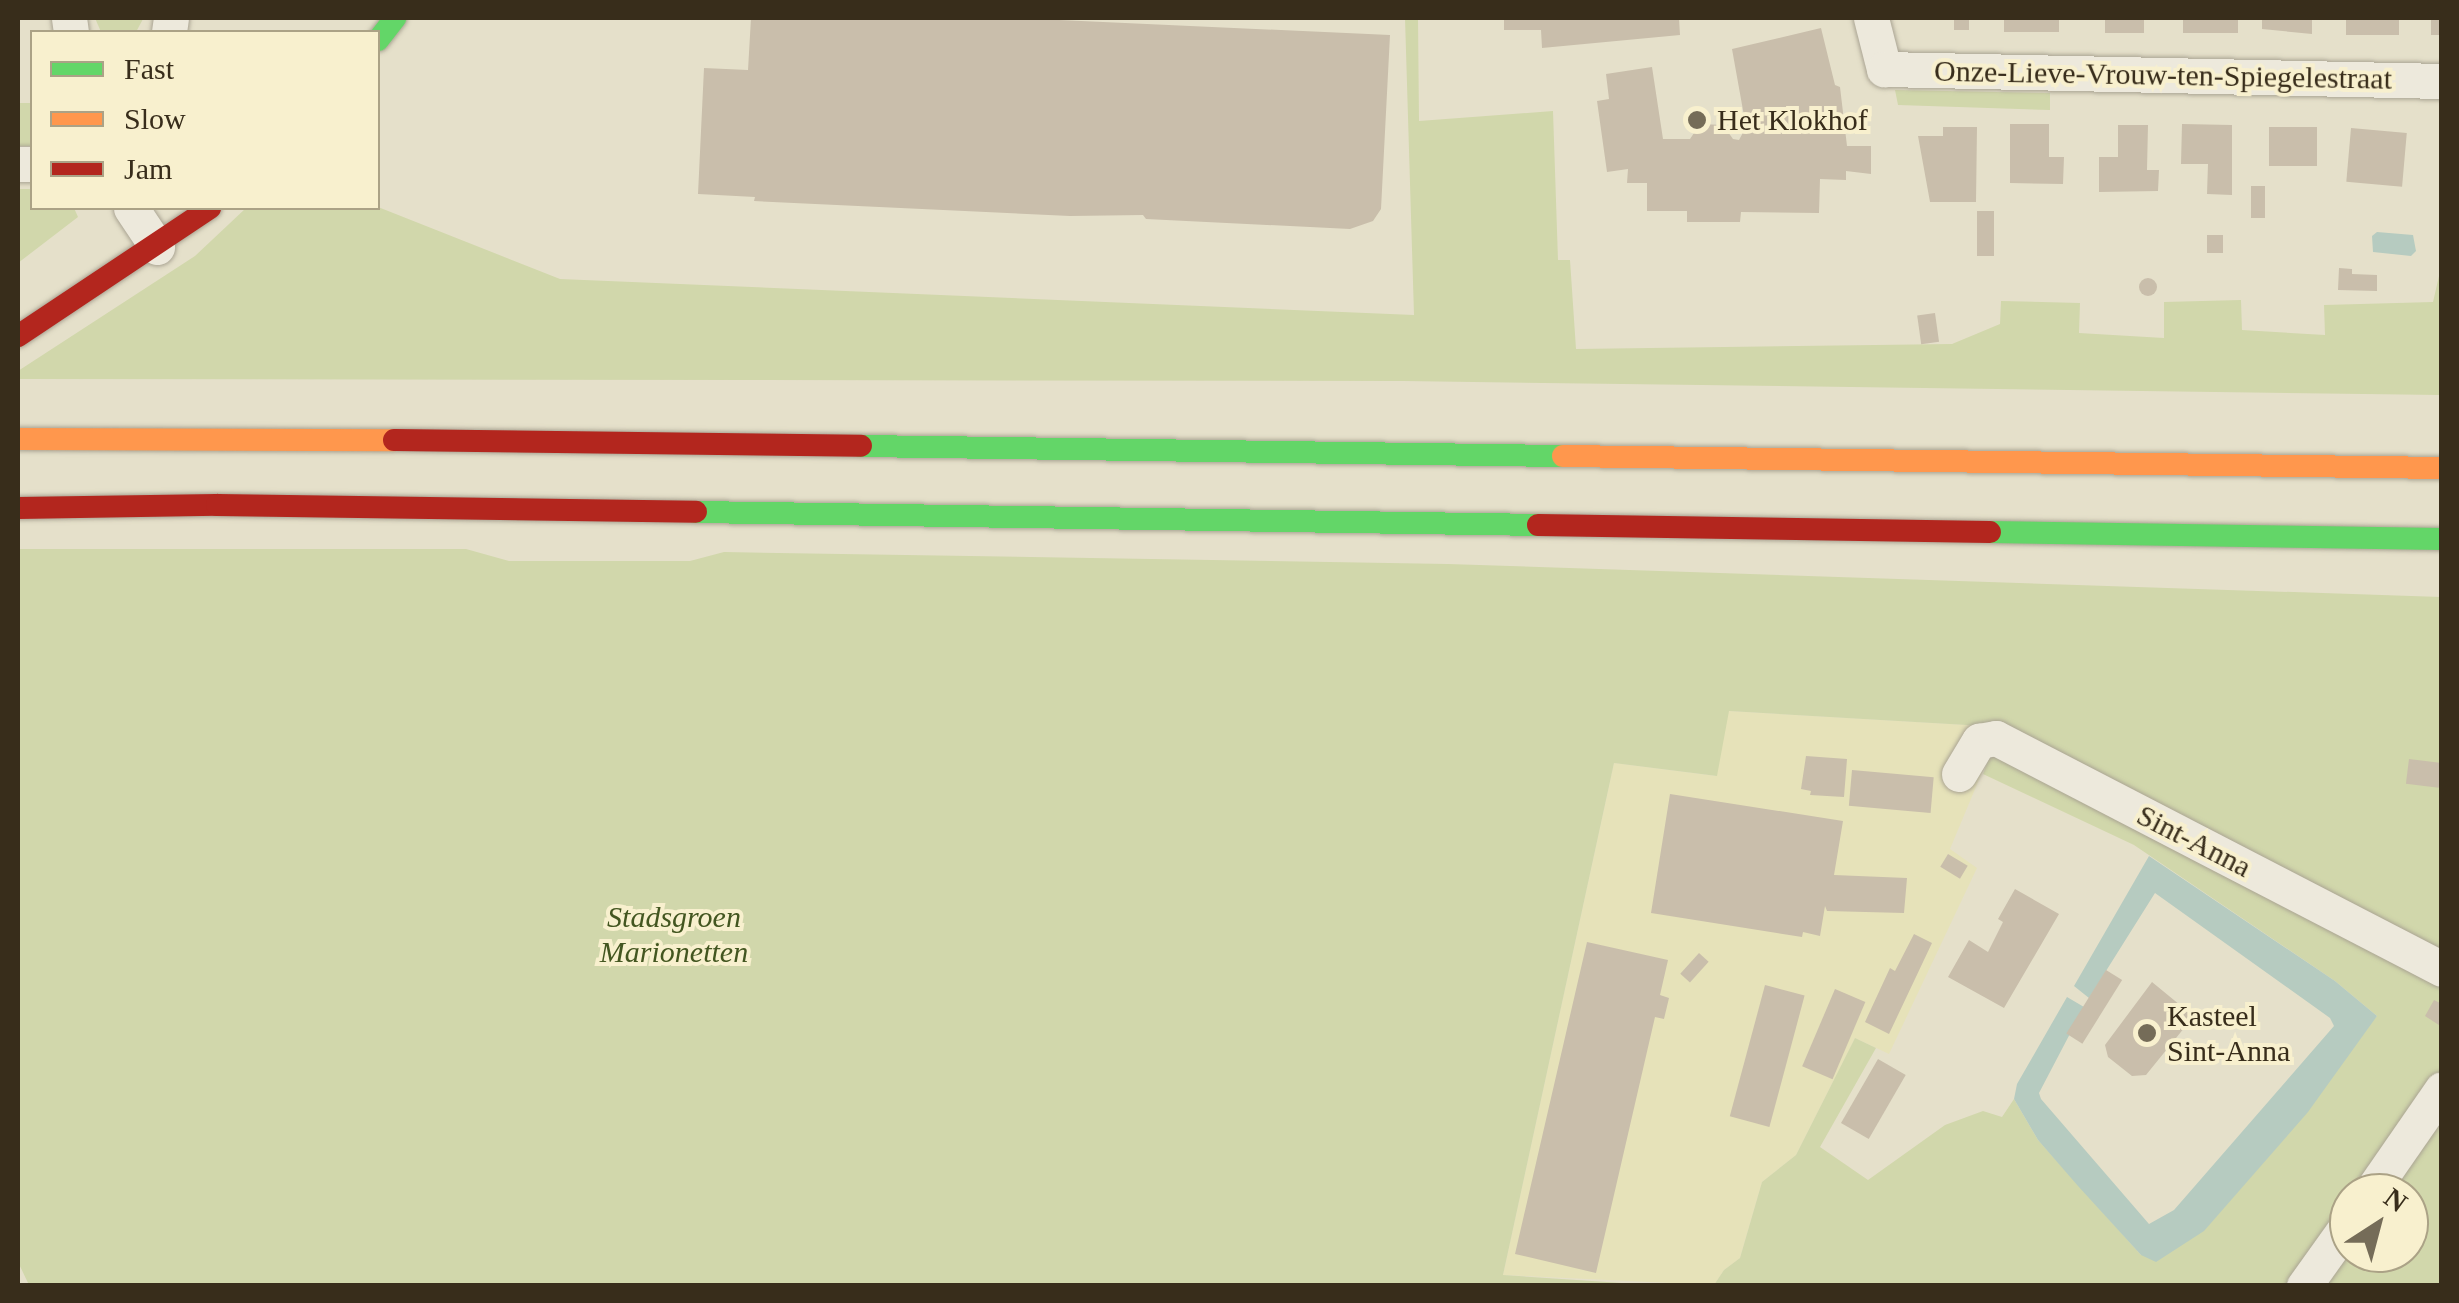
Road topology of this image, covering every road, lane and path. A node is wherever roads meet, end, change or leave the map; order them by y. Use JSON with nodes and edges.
{"nodes":[{"id":1,"x":1870,"y":18,"type":"edge"},
{"id":2,"x":2442,"y":80,"type":"edge"},
{"id":3,"x":201,"y":210,"type":"edge"},
{"id":4,"x":144,"y":223,"type":"edge"},
{"id":5,"x":18,"y":336,"type":"edge"},
{"id":6,"x":18,"y":439,"type":"edge"},
{"id":7,"x":2442,"y":468,"type":"edge"},
{"id":8,"x":18,"y":508,"type":"edge"},
{"id":9,"x":2442,"y":538,"type":"edge"},
{"id":10,"x":1960,"y":774,"type":"dead end"},
{"id":11,"x":2442,"y":969,"type":"edge"},
{"id":12,"x":2442,"y":1090,"type":"edge"},
{"id":13,"x":2384,"y":1173,"type":"edge"},
{"id":14,"x":2329,"y":1251,"type":"edge"},
{"id":15,"x":2304,"y":1286,"type":"edge"}],
"edges":[{"from":1,"to":2,"type":"street","name":"Onze-Lieve-Vrouw-ten-Spiegelestraat"},
{"from":3,"to":4,"type":"main road"},
{"from":4,"to":5,"type":"main road"},
{"from":6,"to":7,"type":"main road"},
{"from":8,"to":9,"type":"main road"},
{"from":10,"to":11,"type":"street","name":"Sint-Anna"},
{"from":12,"to":13,"type":"street"},
{"from":14,"to":15,"type":"street"}]}
